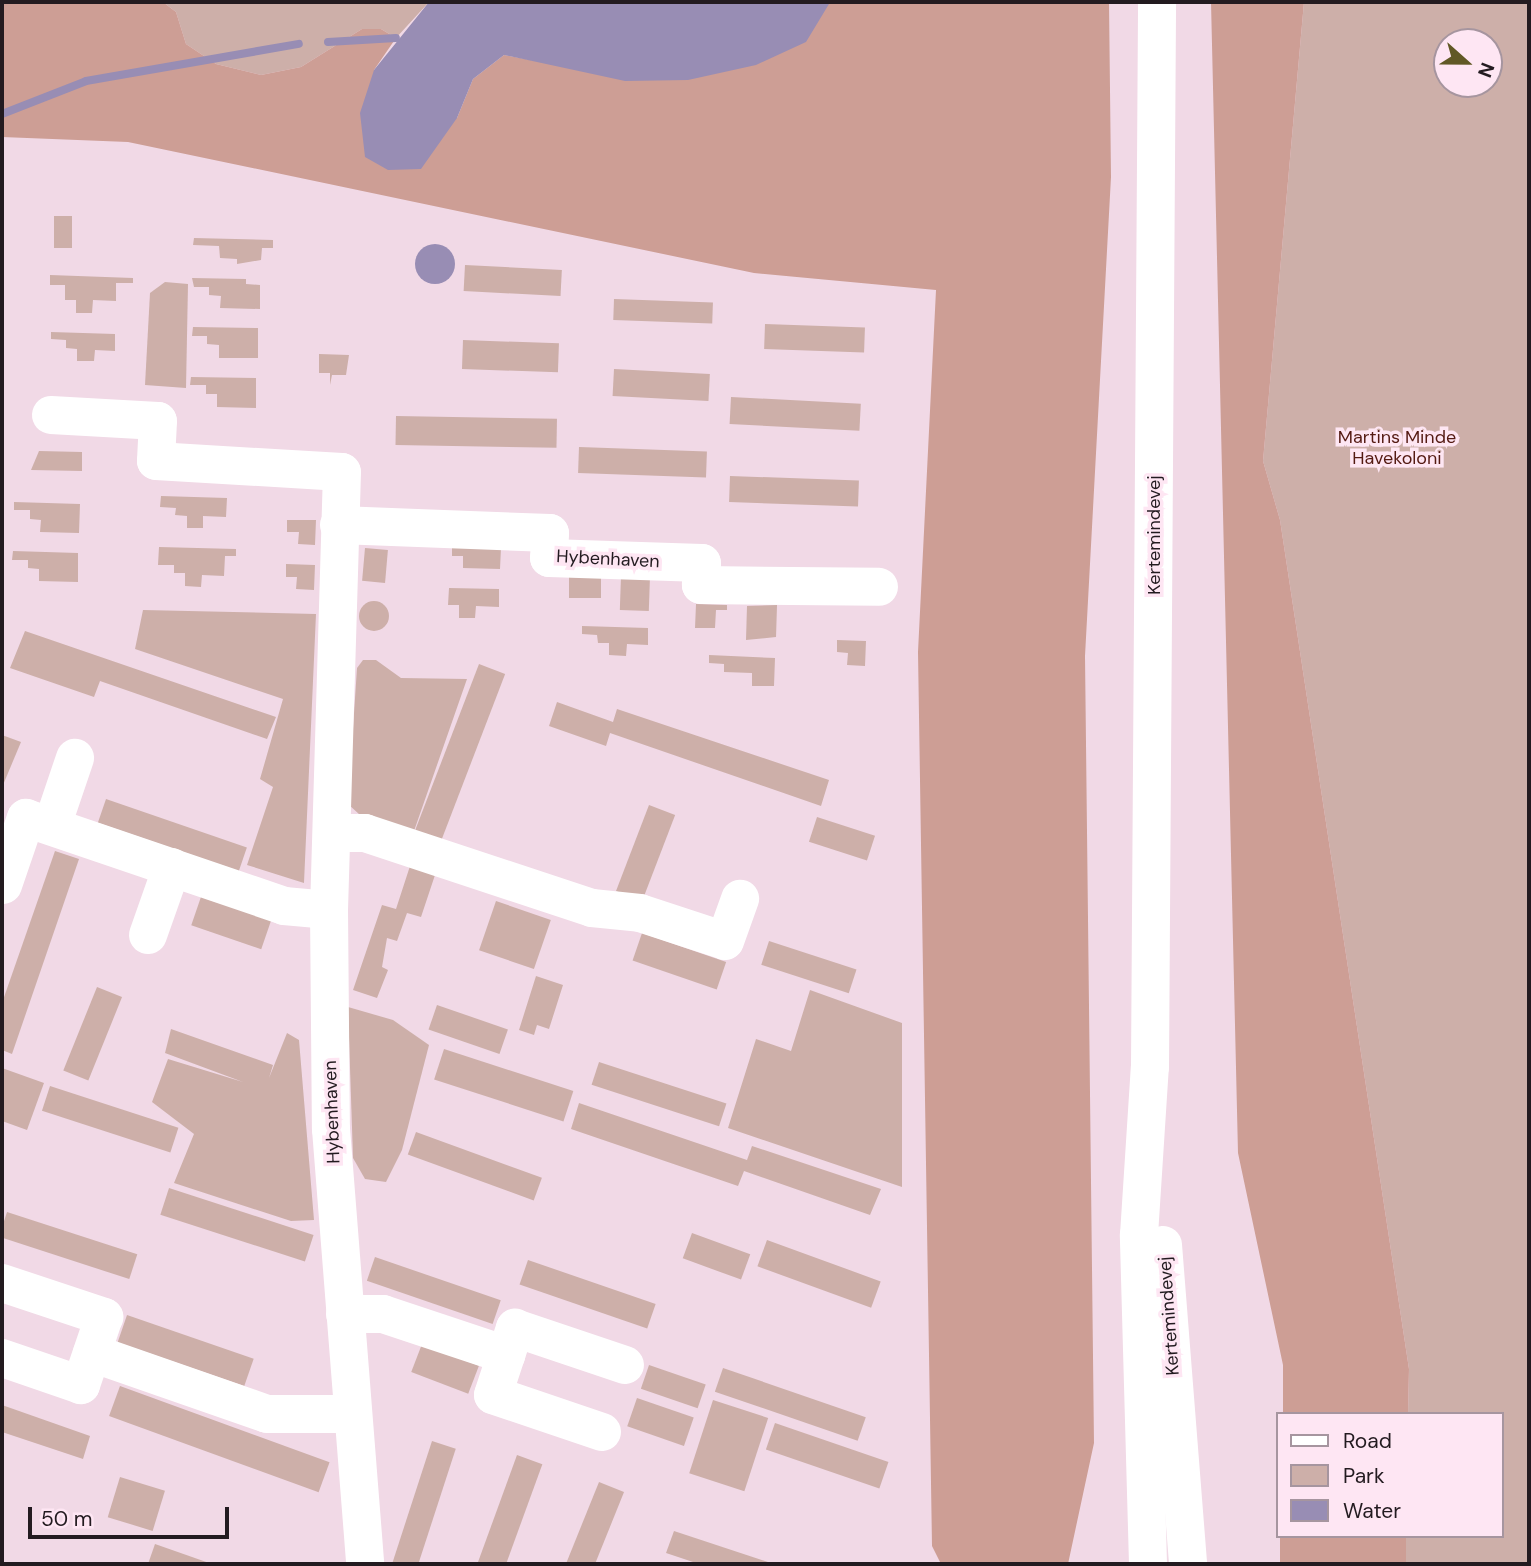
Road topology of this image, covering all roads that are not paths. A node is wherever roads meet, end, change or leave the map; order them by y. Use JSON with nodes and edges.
{"nodes":[{"id":1,"x":1157,"y":2,"type":"edge"},
{"id":2,"x":51,"y":415,"type":"dead end"},
{"id":3,"x":339,"y":525,"type":"junction"},
{"id":4,"x":879,"y":587,"type":"dead end"},
{"id":5,"x":75,"y":758,"type":"dead end"},
{"id":6,"x":52,"y":827,"type":"junction"},
{"id":7,"x":332,"y":833,"type":"junction"},
{"id":8,"x":172,"y":867,"type":"junction"},
{"id":9,"x":3,"y":885,"type":"edge"},
{"id":10,"x":740,"y":900,"type":"dead end"},
{"id":11,"x":329,"y":910,"type":"junction"},
{"id":12,"x":148,"y":935,"type":"dead end"},
{"id":13,"x":1150,"y":1067,"type":"junction"},
{"id":14,"x":2,"y":1283,"type":"edge"},
{"id":15,"x":345,"y":1314,"type":"junction"},
{"id":16,"x":92,"y":1353,"type":"junction"},
{"id":17,"x":506,"y":1355,"type":"junction"},
{"id":18,"x":2,"y":1358,"type":"edge"},
{"id":19,"x":625,"y":1365,"type":"dead end"},
{"id":20,"x":353,"y":1414,"type":"junction"},
{"id":21,"x":603,"y":1432,"type":"dead end"},
{"id":22,"x":365,"y":1564,"type":"edge"},
{"id":23,"x":1148,"y":1564,"type":"edge"},
{"id":24,"x":1188,"y":1564,"type":"edge"}],
"edges":[{"from":1,"to":13,"type":"street","name":"Kertemindevej"},
{"from":2,"to":3,"type":"street","name":"Hybenhaven"},
{"from":3,"to":4,"type":"street","name":"Hybenhaven"},
{"from":3,"to":7,"type":"street","name":"Hybenhaven"},
{"from":5,"to":6,"type":"street"},
{"from":6,"to":8,"type":"street"},
{"from":6,"to":9,"type":"street"},
{"from":7,"to":10,"type":"street"},
{"from":7,"to":11,"type":"street","name":"Hybenhaven"},
{"from":8,"to":11,"type":"street"},
{"from":8,"to":12,"type":"street"},
{"from":11,"to":15,"type":"street","name":"Hybenhaven"},
{"from":13,"to":23,"type":"street","name":"Kertemindevej"},
{"from":13,"to":24,"type":"street","name":"Kertemindevej"},
{"from":14,"to":16,"type":"street"},
{"from":15,"to":17,"type":"street"},
{"from":15,"to":20,"type":"street","name":"Hybenhaven"},
{"from":16,"to":18,"type":"street"},
{"from":16,"to":20,"type":"street"},
{"from":17,"to":19,"type":"street"},
{"from":17,"to":21,"type":"street"},
{"from":20,"to":22,"type":"street","name":"Hybenhaven"}]}
